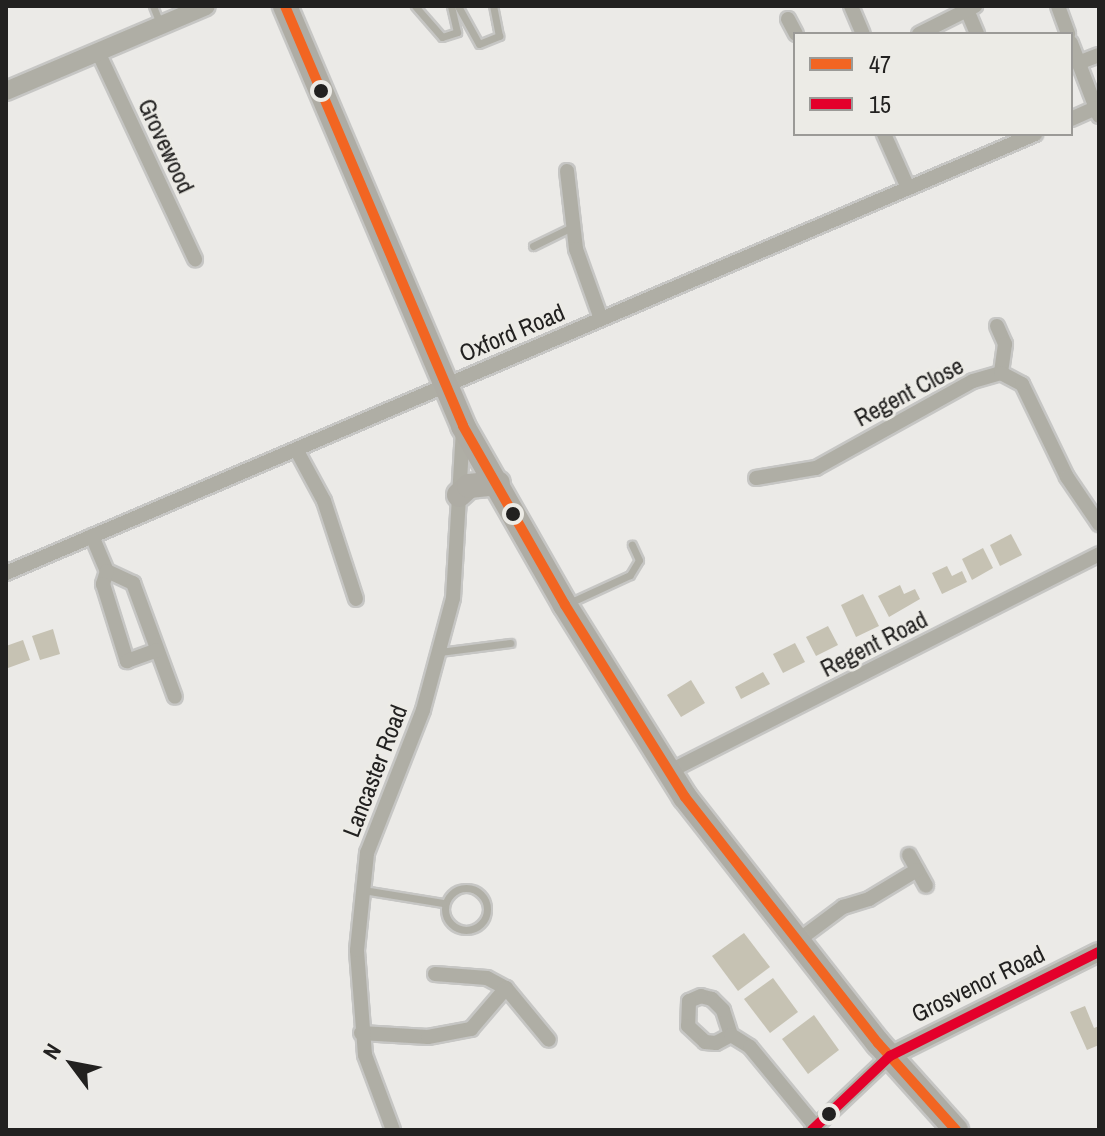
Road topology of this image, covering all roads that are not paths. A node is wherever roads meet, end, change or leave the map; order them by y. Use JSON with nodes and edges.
{"nodes":[{"id":1,"x":153,"y":6,"type":"edge"},
{"id":2,"x":206,"y":6,"type":"edge"},
{"id":3,"x":285,"y":6,"type":"edge"},
{"id":4,"x":415,"y":6,"type":"edge"},
{"id":5,"x":451,"y":6,"type":"edge"},
{"id":6,"x":458,"y":6,"type":"edge"},
{"id":7,"x":493,"y":6,"type":"edge"},
{"id":8,"x":851,"y":6,"type":"edge"},
{"id":9,"x":1058,"y":6,"type":"edge"},
{"id":10,"x":971,"y":8,"type":"edge"},
{"id":11,"x":788,"y":19,"type":"dead end"},
{"id":12,"x":161,"y":25,"type":"junction"},
{"id":13,"x":795,"y":32,"type":"edge"},
{"id":14,"x":862,"y":32,"type":"edge"},
{"id":15,"x":923,"y":32,"type":"edge"},
{"id":16,"x":977,"y":32,"type":"edge"},
{"id":17,"x":1067,"y":32,"type":"edge"},
{"id":18,"x":1073,"y":49,"type":"edge"},
{"id":19,"x":98,"y":52,"type":"junction"},
{"id":20,"x":1099,"y":55,"type":"edge"},
{"id":21,"x":1078,"y":63,"type":"junction"},
{"id":22,"x":6,"y":91,"type":"edge"},
{"id":23,"x":1097,"y":112,"type":"edge"},
{"id":24,"x":1073,"y":118,"type":"edge"},
{"id":25,"x":885,"y":136,"type":"edge"},
{"id":26,"x":1030,"y":136,"type":"edge"},
{"id":27,"x":567,"y":171,"type":"dead end"},
{"id":28,"x":908,"y":188,"type":"junction"},
{"id":29,"x":572,"y":227,"type":"junction"},
{"id":30,"x":533,"y":246,"type":"dead end"},
{"id":31,"x":195,"y":259,"type":"dead end"},
{"id":32,"x":601,"y":319,"type":"junction"},
{"id":33,"x":997,"y":326,"type":"dead end"},
{"id":34,"x":1001,"y":373,"type":"junction"},
{"id":35,"x":445,"y":386,"type":"junction"},
{"id":36,"x":463,"y":426,"type":"junction"},
{"id":37,"x":297,"y":451,"type":"junction"},
{"id":38,"x":756,"y":478,"type":"dead end"},
{"id":39,"x":498,"y":483,"type":"junction"},
{"id":40,"x":459,"y":495,"type":"junction"},
{"id":41,"x":1099,"y":524,"type":"edge"},
{"id":42,"x":92,"y":536,"type":"junction"},
{"id":43,"x":632,"y":545,"type":"dead end"},
{"id":44,"x":1099,"y":554,"type":"edge"},
{"id":45,"x":107,"y":571,"type":"junction"},
{"id":46,"x":6,"y":573,"type":"edge"},
{"id":47,"x":356,"y":599,"type":"dead end"},
{"id":48,"x":565,"y":605,"type":"junction"},
{"id":49,"x":510,"y":643,"type":"dead end"},
{"id":50,"x":157,"y":650,"type":"junction"},
{"id":51,"x":439,"y":652,"type":"junction"},
{"id":52,"x":175,"y":697,"type":"dead end"},
{"id":53,"x":668,"y":772,"type":"junction"},
{"id":54,"x":909,"y":855,"type":"dead end"},
{"id":55,"x":917,"y":870,"type":"junction"},
{"id":56,"x":926,"y":886,"type":"dead end"},
{"id":57,"x":363,"y":890,"type":"junction"},
{"id":58,"x":443,"y":903,"type":"junction"},
{"id":59,"x":796,"y":942,"type":"junction"},
{"id":60,"x":1099,"y":952,"type":"edge"},
{"id":61,"x":435,"y":974,"type":"dead end"},
{"id":62,"x":506,"y":988,"type":"junction"},
{"id":63,"x":361,"y":1033,"type":"junction"},
{"id":64,"x":731,"y":1035,"type":"dead end"},
{"id":65,"x":549,"y":1040,"type":"dead end"},
{"id":66,"x":890,"y":1056,"type":"junction"},
{"id":67,"x":814,"y":1128,"type":"edge"},
{"id":68,"x":393,"y":1130,"type":"edge"},
{"id":69,"x":956,"y":1130,"type":"edge"}],
"edges":[{"from":1,"to":12,"type":"lane"},
{"from":2,"to":12,"type":"street"},
{"from":3,"to":35,"type":"highway"},
{"from":4,"to":5,"type":"lane"},
{"from":6,"to":7,"type":"lane"},
{"from":8,"to":14,"type":"street"},
{"from":9,"to":17,"type":"street"},
{"from":10,"to":15,"type":"street"},
{"from":10,"to":16,"type":"street"},
{"from":11,"to":13,"type":"street"},
{"from":12,"to":19,"type":"street"},
{"from":18,"to":21,"type":"street"},
{"from":19,"to":22,"type":"street"},
{"from":19,"to":31,"type":"street","name":"Grovewood"},
{"from":20,"to":21,"type":"street"},
{"from":21,"to":23,"type":"street"},
{"from":23,"to":24,"type":"street"},
{"from":25,"to":28,"type":"street"},
{"from":26,"to":28,"type":"street","name":"Oxford Road"},
{"from":27,"to":29,"type":"street"},
{"from":28,"to":32,"type":"street","name":"Oxford Road"},
{"from":29,"to":30,"type":"lane"},
{"from":29,"to":32,"type":"street"},
{"from":32,"to":35,"type":"street","name":"Oxford Road"},
{"from":33,"to":34,"type":"street"},
{"from":34,"to":38,"type":"street","name":"Regent Close"},
{"from":34,"to":41,"type":"street","name":"Regent Close"},
{"from":35,"to":36,"type":"highway"},
{"from":35,"to":37,"type":"street","name":"Oxford Road"},
{"from":36,"to":39,"type":"highway"},
{"from":36,"to":40,"type":"street","name":"Lancaster Road"},
{"from":37,"to":42,"type":"street","name":"Oxford Road"},
{"from":37,"to":47,"type":"street"},
{"from":39,"to":40,"type":"highway"},
{"from":39,"to":48,"type":"highway"},
{"from":40,"to":51,"type":"street","name":"Lancaster Road"},
{"from":42,"to":45,"type":"street"},
{"from":42,"to":46,"type":"street","name":"Oxford Road"},
{"from":43,"to":48,"type":"lane"},
{"from":44,"to":53,"type":"street","name":"Regent Road"},
{"from":45,"to":50,"type":"street"},
{"from":45,"to":50,"type":"street"},
{"from":48,"to":53,"type":"highway"},
{"from":49,"to":51,"type":"lane"},
{"from":50,"to":52,"type":"street"},
{"from":51,"to":57,"type":"street","name":"Lancaster Road"},
{"from":53,"to":59,"type":"highway"},
{"from":54,"to":55,"type":"street"},
{"from":55,"to":56,"type":"street"},
{"from":55,"to":59,"type":"street"},
{"from":57,"to":58,"type":"lane"},
{"from":57,"to":63,"type":"street","name":"Lancaster Road"},
{"from":58,"to":58,"type":"lane"},
{"from":59,"to":66,"type":"highway"},
{"from":60,"to":66,"type":"street","name":"Grosvenor Road"},
{"from":61,"to":62,"type":"street"},
{"from":62,"to":63,"type":"street"},
{"from":62,"to":65,"type":"street"},
{"from":63,"to":68,"type":"street","name":"Lancaster Road"},
{"from":64,"to":67,"type":"street"},
{"from":66,"to":67,"type":"street","name":"Grosvenor Road"},
{"from":66,"to":69,"type":"highway"}]}
